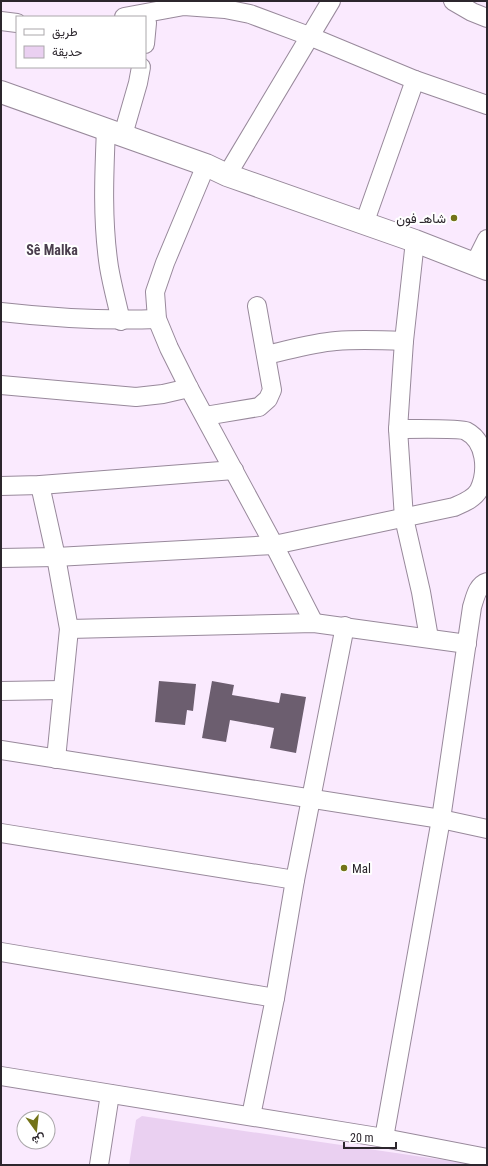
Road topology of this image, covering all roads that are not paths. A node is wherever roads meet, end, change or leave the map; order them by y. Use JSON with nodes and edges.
{"nodes":[{"id":1,"x":331,"y":1,"type":"edge"},
{"id":2,"x":453,"y":1,"type":"edge"},
{"id":3,"x":143,"y":12,"type":"edge"},
{"id":4,"x":128,"y":16,"type":"edge"},
{"id":5,"x":487,"y":18,"type":"edge"},
{"id":6,"x":146,"y":20,"type":"edge"},
{"id":7,"x":1,"y":21,"type":"edge"},
{"id":8,"x":16,"y":23,"type":"edge"},
{"id":9,"x":146,"y":34,"type":"edge"},
{"id":10,"x":309,"y":36,"type":"junction"},
{"id":11,"x":141,"y":68,"type":"edge"},
{"id":12,"x":415,"y":80,"type":"junction"},
{"id":13,"x":2,"y":94,"type":"edge"},
{"id":14,"x":487,"y":105,"type":"edge"},
{"id":15,"x":114,"y":132,"type":"junction"},
{"id":16,"x":206,"y":165,"type":"junction"},
{"id":17,"x":227,"y":175,"type":"junction"},
{"id":18,"x":364,"y":224,"type":"junction"},
{"id":19,"x":487,"y":239,"type":"edge"},
{"id":20,"x":415,"y":241,"type":"junction"},
{"id":21,"x":481,"y":267,"type":"edge"},
{"id":22,"x":257,"y":306,"type":"dead end"},
{"id":23,"x":1,"y":312,"type":"edge"},
{"id":24,"x":157,"y":319,"type":"junction"},
{"id":25,"x":121,"y":321,"type":"junction"},
{"id":26,"x":404,"y":341,"type":"junction"},
{"id":27,"x":266,"y":355,"type":"junction"},
{"id":28,"x":1,"y":385,"type":"edge"},
{"id":29,"x":189,"y":388,"type":"junction"},
{"id":30,"x":205,"y":416,"type":"junction"},
{"id":31,"x":398,"y":429,"type":"junction"},
{"id":32,"x":234,"y":470,"type":"junction"},
{"id":33,"x":40,"y":485,"type":"junction"},
{"id":34,"x":1,"y":486,"type":"edge"},
{"id":35,"x":404,"y":518,"type":"junction"},
{"id":36,"x":274,"y":545,"type":"junction"},
{"id":37,"x":56,"y":557,"type":"junction"},
{"id":38,"x":1,"y":558,"type":"edge"},
{"id":39,"x":487,"y":582,"type":"edge"},
{"id":40,"x":314,"y":623,"type":"junction"},
{"id":41,"x":345,"y":626,"type":"junction"},
{"id":42,"x":69,"y":629,"type":"junction"},
{"id":43,"x":429,"y":638,"type":"junction"},
{"id":44,"x":467,"y":644,"type":"junction"},
{"id":45,"x":62,"y":690,"type":"junction"},
{"id":46,"x":1,"y":691,"type":"edge"},
{"id":47,"x":1,"y":750,"type":"edge"},
{"id":48,"x":56,"y":759,"type":"junction"},
{"id":49,"x":310,"y":799,"type":"junction"},
{"id":50,"x":441,"y":819,"type":"junction"},
{"id":51,"x":487,"y":829,"type":"edge"},
{"id":52,"x":1,"y":833,"type":"edge"},
{"id":53,"x":295,"y":880,"type":"junction"},
{"id":54,"x":1,"y":952,"type":"edge"},
{"id":55,"x":275,"y":998,"type":"junction"},
{"id":56,"x":1,"y":1076,"type":"edge"},
{"id":57,"x":110,"y":1094,"type":"junction"},
{"id":58,"x":251,"y":1116,"type":"junction"},
{"id":59,"x":384,"y":1138,"type":"junction"},
{"id":60,"x":487,"y":1158,"type":"edge"},
{"id":61,"x":100,"y":1165,"type":"edge"}],
"edges":[{"from":1,"to":10,"type":"street"},
{"from":2,"to":5,"type":"street"},
{"from":3,"to":4,"type":"street"},
{"from":3,"to":10,"type":"street"},
{"from":6,"to":9,"type":"street"},
{"from":7,"to":8,"type":"street"},
{"from":10,"to":12,"type":"street"},
{"from":10,"to":17,"type":"street"},
{"from":11,"to":15,"type":"street"},
{"from":12,"to":14,"type":"street"},
{"from":12,"to":18,"type":"street"},
{"from":13,"to":15,"type":"main road"},
{"from":15,"to":16,"type":"main road"},
{"from":15,"to":25,"type":"street"},
{"from":16,"to":17,"type":"main road"},
{"from":16,"to":24,"type":"street"},
{"from":17,"to":18,"type":"main road"},
{"from":18,"to":20,"type":"main road"},
{"from":19,"to":21,"type":"street"},
{"from":20,"to":21,"type":"main road"},
{"from":20,"to":26,"type":"street"},
{"from":22,"to":27,"type":"street"},
{"from":23,"to":25,"type":"street"},
{"from":24,"to":25,"type":"street"},
{"from":24,"to":29,"type":"street"},
{"from":26,"to":27,"type":"street"},
{"from":26,"to":31,"type":"street"},
{"from":27,"to":30,"type":"street"},
{"from":28,"to":29,"type":"street"},
{"from":29,"to":30,"type":"street"},
{"from":30,"to":32,"type":"street"},
{"from":31,"to":35,"type":"street"},
{"from":31,"to":35,"type":"street"},
{"from":32,"to":33,"type":"street"},
{"from":32,"to":36,"type":"street"},
{"from":33,"to":34,"type":"street"},
{"from":33,"to":37,"type":"street"},
{"from":35,"to":36,"type":"street"},
{"from":35,"to":43,"type":"street"},
{"from":36,"to":37,"type":"street"},
{"from":36,"to":40,"type":"street"},
{"from":37,"to":38,"type":"street"},
{"from":37,"to":42,"type":"street"},
{"from":39,"to":44,"type":"street"},
{"from":40,"to":41,"type":"street"},
{"from":40,"to":42,"type":"street"},
{"from":41,"to":43,"type":"street"},
{"from":41,"to":49,"type":"street"},
{"from":42,"to":45,"type":"street"},
{"from":43,"to":44,"type":"street"},
{"from":44,"to":50,"type":"street"},
{"from":45,"to":46,"type":"street"},
{"from":45,"to":48,"type":"street"},
{"from":47,"to":48,"type":"street"},
{"from":48,"to":49,"type":"street"},
{"from":49,"to":50,"type":"street"},
{"from":49,"to":53,"type":"street"},
{"from":50,"to":51,"type":"street"},
{"from":50,"to":59,"type":"street"},
{"from":52,"to":53,"type":"street"},
{"from":53,"to":55,"type":"street"},
{"from":54,"to":55,"type":"street"},
{"from":55,"to":58,"type":"street"},
{"from":56,"to":57,"type":"street"},
{"from":57,"to":58,"type":"street"},
{"from":57,"to":61,"type":"street"},
{"from":58,"to":59,"type":"street"},
{"from":59,"to":60,"type":"street"}]}
